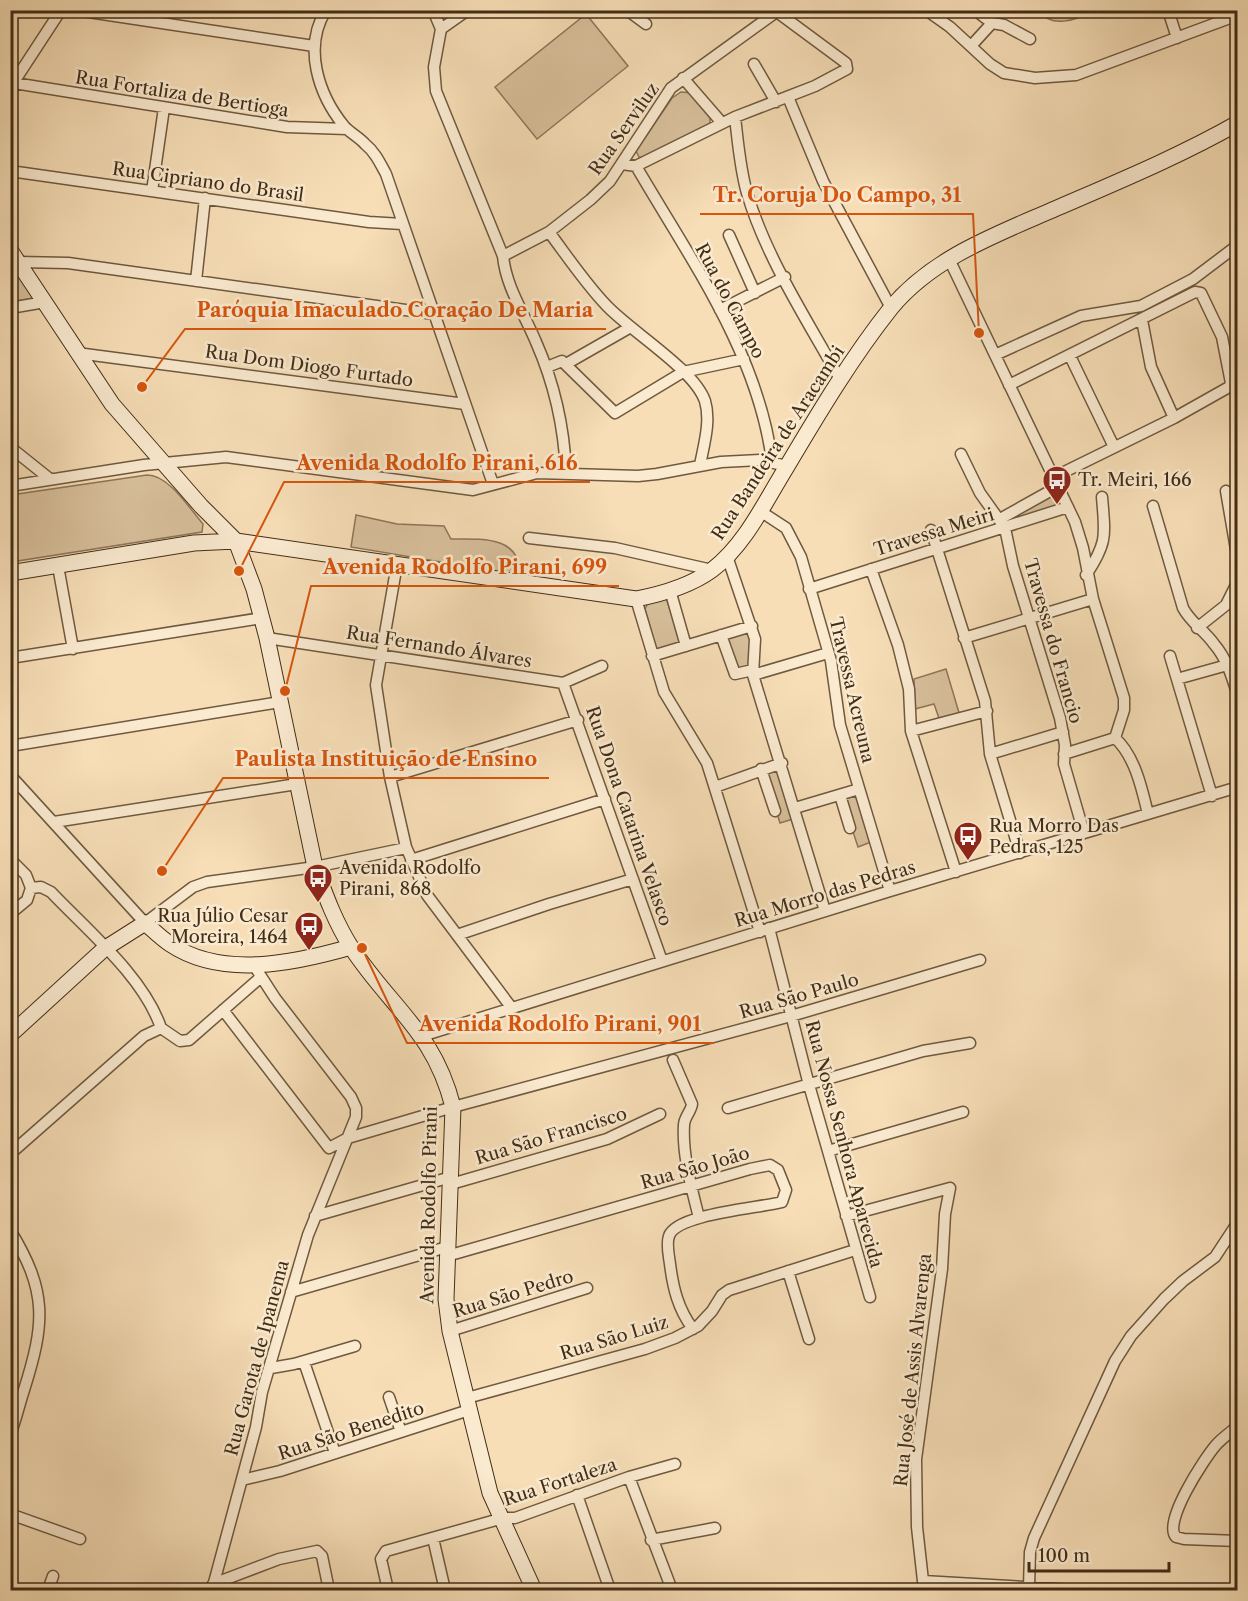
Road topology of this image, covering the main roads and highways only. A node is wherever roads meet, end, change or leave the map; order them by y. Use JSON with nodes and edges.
{"nodes":[{"id":1,"x":1238,"y":123,"type":"edge"},
{"id":2,"x":15,"y":256,"type":"edge"},
{"id":3,"x":236,"y":540,"type":"junction"},
{"id":4,"x":10,"y":573,"type":"edge"},
{"id":5,"x":351,"y":947,"type":"junction"},
{"id":6,"x":10,"y":1035,"type":"edge"},
{"id":7,"x":534,"y":1590,"type":"edge"}],
"edges":[{"from":1,"to":3,"type":"main road","name":"Rua Bandeira de Aracambi"},
{"from":2,"to":3,"type":"main road","name":"Avenida Rodolfo Pirani"},
{"from":3,"to":4,"type":"main road","name":"Rua Bandeira de Aracambi"},
{"from":3,"to":5,"type":"main road","name":"Avenida Rodolfo Pirani"},
{"from":5,"to":6,"type":"main road"},
{"from":5,"to":7,"type":"main road","name":"Avenida Rodolfo Pirani"}]}
